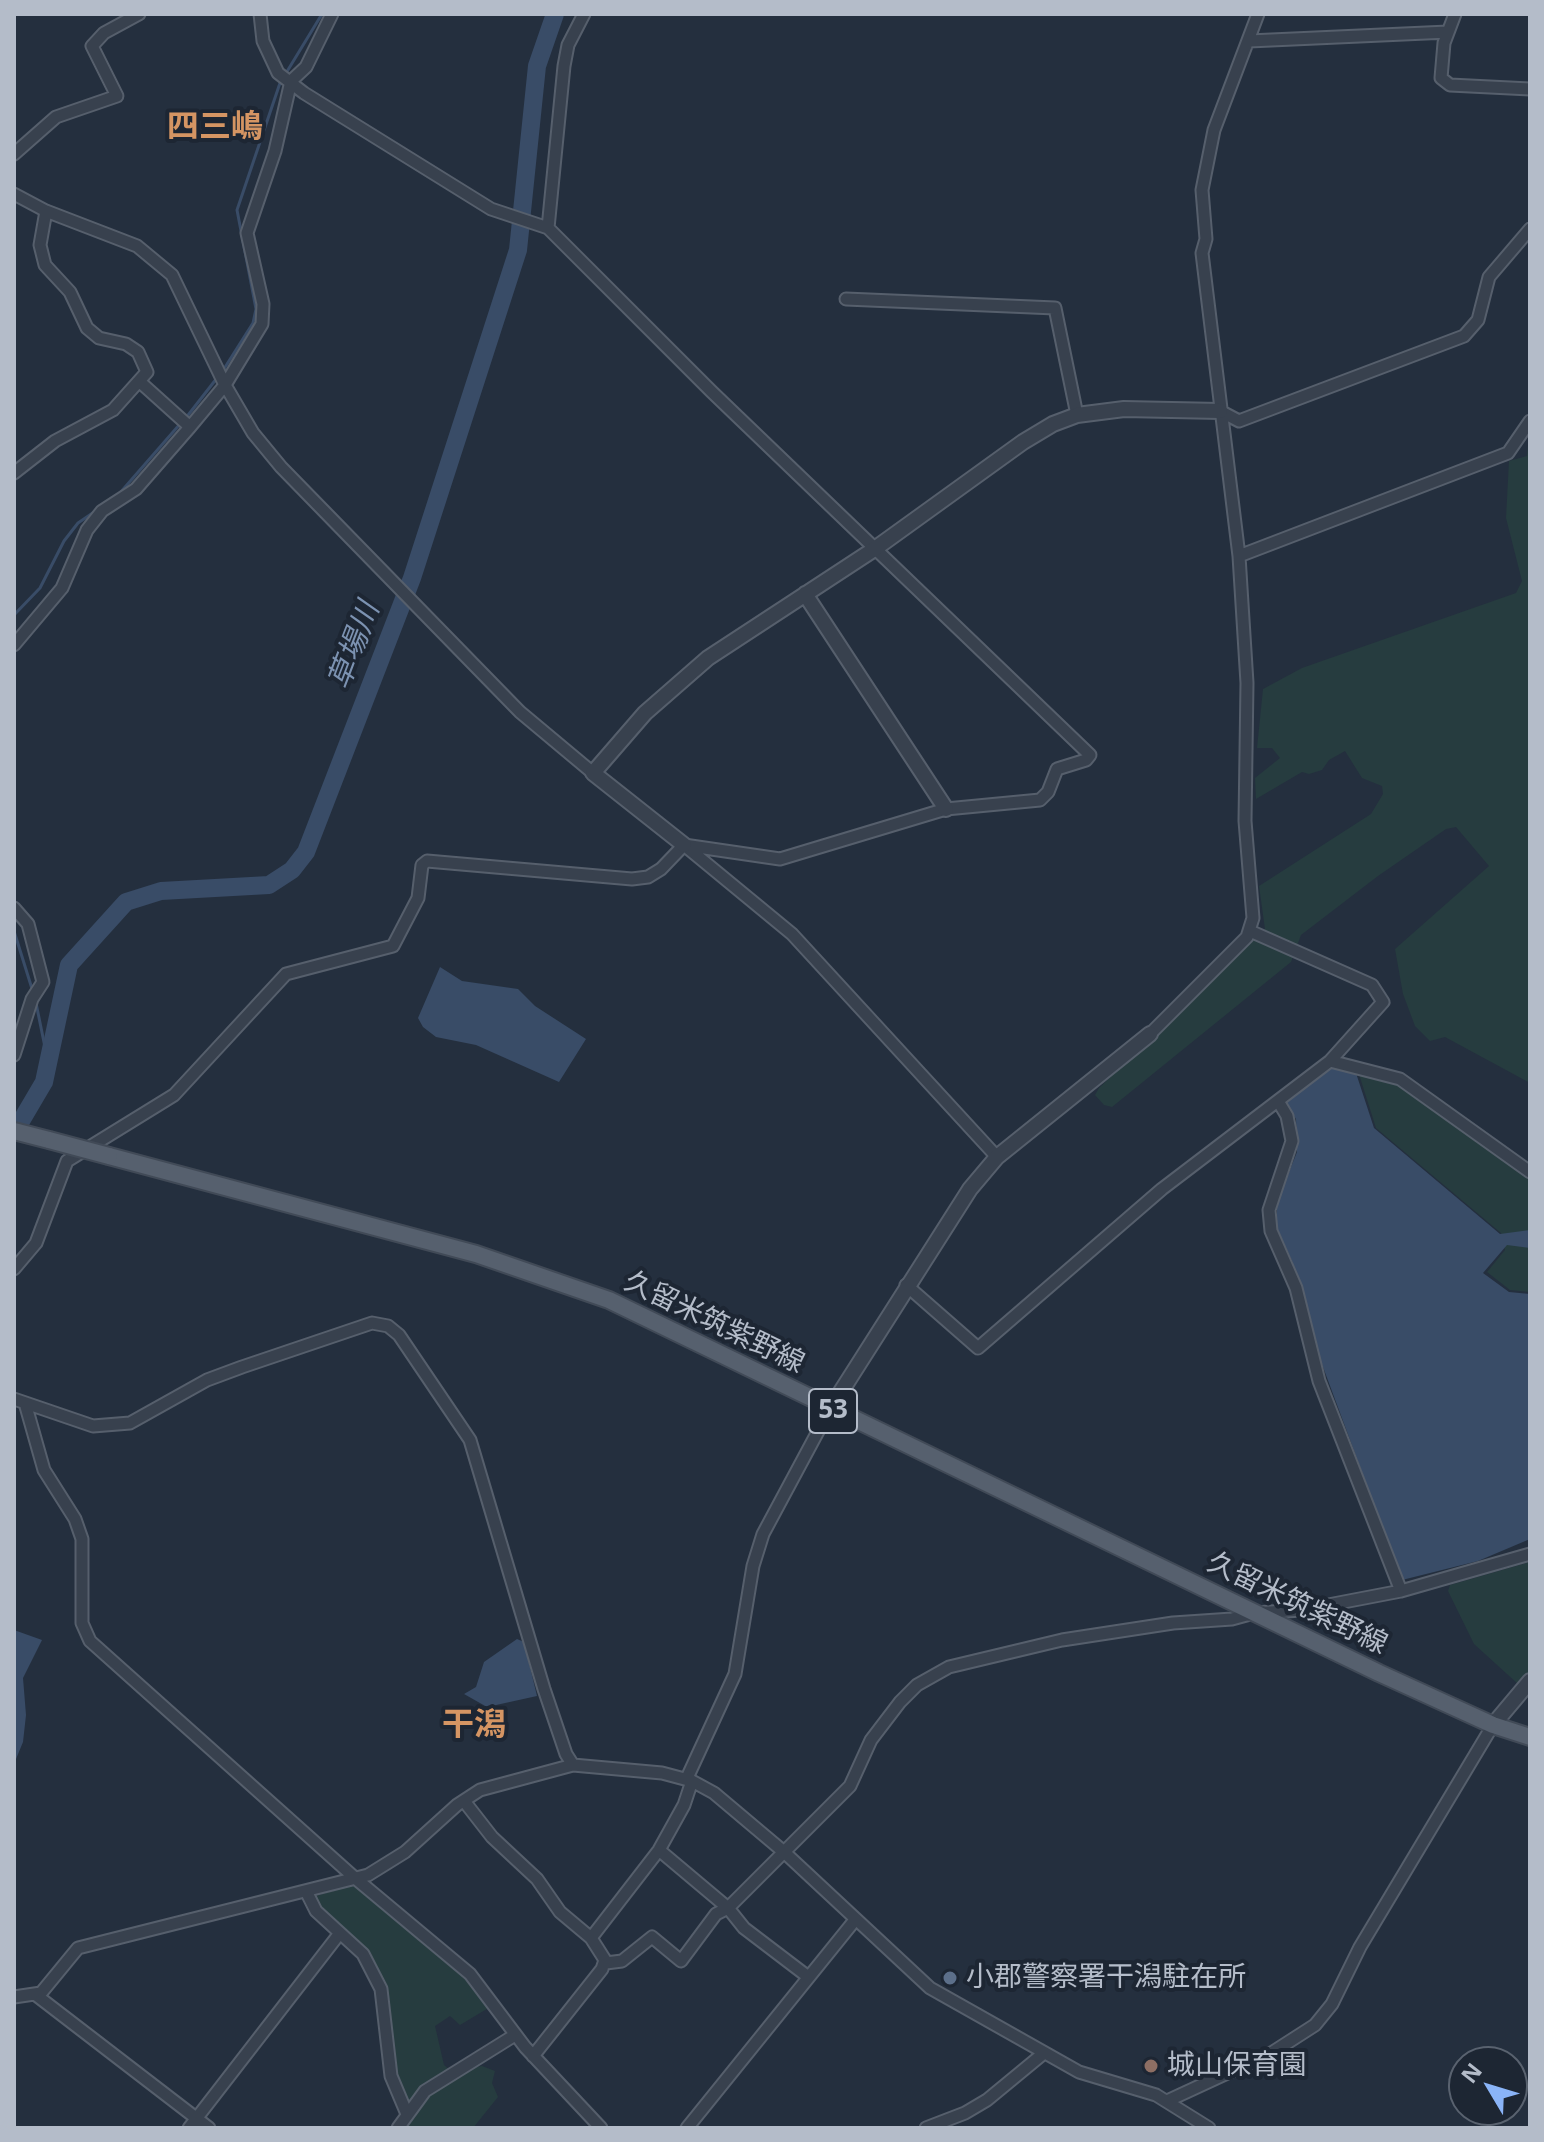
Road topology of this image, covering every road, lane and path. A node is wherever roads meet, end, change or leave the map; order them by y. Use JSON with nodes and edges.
{"nodes":[{"id":1,"x":260,"y":14,"type":"edge"},
{"id":2,"x":332,"y":14,"type":"edge"},
{"id":3,"x":584,"y":14,"type":"edge"},
{"id":4,"x":1258,"y":14,"type":"edge"},
{"id":5,"x":1455,"y":14,"type":"edge"},
{"id":6,"x":136,"y":15,"type":"edge"},
{"id":7,"x":1448,"y":32,"type":"junction"},
{"id":8,"x":1249,"y":41,"type":"junction"},
{"id":9,"x":291,"y":81,"type":"junction"},
{"id":10,"x":1530,"y":89,"type":"edge"},
{"id":11,"x":14,"y":154,"type":"edge"},
{"id":12,"x":14,"y":194,"type":"edge"},
{"id":13,"x":46,"y":211,"type":"junction"},
{"id":14,"x":548,"y":228,"type":"junction"},
{"id":15,"x":1530,"y":229,"type":"edge"},
{"id":16,"x":846,"y":299,"type":"dead end"},
{"id":17,"x":140,"y":382,"type":"junction"},
{"id":18,"x":225,"y":385,"type":"junction"},
{"id":19,"x":1220,"y":411,"type":"junction"},
{"id":20,"x":1077,"y":415,"type":"junction"},
{"id":21,"x":1530,"y":421,"type":"edge"},
{"id":22,"x":190,"y":427,"type":"junction"},
{"id":23,"x":14,"y":473,"type":"edge"},
{"id":24,"x":876,"y":548,"type":"junction"},
{"id":25,"x":1239,"y":556,"type":"junction"},
{"id":26,"x":805,"y":594,"type":"junction"},
{"id":27,"x":14,"y":645,"type":"edge"},
{"id":28,"x":593,"y":773,"type":"junction"},
{"id":29,"x":946,"y":809,"type":"junction"},
{"id":30,"x":684,"y":845,"type":"junction"},
{"id":31,"x":14,"y":908,"type":"edge"},
{"id":32,"x":1250,"y":931,"type":"junction"},
{"id":33,"x":1150,"y":1034,"type":"joint"},
{"id":34,"x":14,"y":1055,"type":"edge"},
{"id":35,"x":1330,"y":1061,"type":"junction"},
{"id":36,"x":1278,"y":1101,"type":"junction"},
{"id":37,"x":14,"y":1131,"type":"edge"},
{"id":38,"x":997,"y":1157,"type":"junction"},
{"id":39,"x":1530,"y":1172,"type":"edge"},
{"id":40,"x":14,"y":1269,"type":"edge"},
{"id":41,"x":906,"y":1285,"type":"junction"},
{"id":42,"x":20,"y":1401,"type":"edge"},
{"id":43,"x":830,"y":1409,"type":"junction"},
{"id":44,"x":1530,"y":1554,"type":"edge"},
{"id":45,"x":1401,"y":1591,"type":"junction"},
{"id":46,"x":1254,"y":1613,"type":"junction"},
{"id":47,"x":1530,"y":1681,"type":"edge"},
{"id":48,"x":1493,"y":1725,"type":"junction"},
{"id":49,"x":1530,"y":1737,"type":"edge"},
{"id":50,"x":573,"y":1765,"type":"junction"},
{"id":51,"x":689,"y":1780,"type":"junction"},
{"id":52,"x":464,"y":1801,"type":"junction"},
{"id":53,"x":659,"y":1850,"type":"junction"},
{"id":54,"x":784,"y":1852,"type":"junction"},
{"id":55,"x":355,"y":1878,"type":"junction"},
{"id":56,"x":306,"y":1891,"type":"junction"},
{"id":57,"x":728,"y":1908,"type":"junction"},
{"id":58,"x":855,"y":1920,"type":"junction"},
{"id":59,"x":340,"y":1933,"type":"junction"},
{"id":60,"x":591,"y":1938,"type":"junction"},
{"id":61,"x":606,"y":1963,"type":"junction"},
{"id":62,"x":807,"y":1976,"type":"junction"},
{"id":63,"x":36,"y":1995,"type":"junction"},
{"id":64,"x":14,"y":1997,"type":"edge"},
{"id":65,"x":515,"y":2035,"type":"junction"},
{"id":66,"x":1044,"y":2053,"type":"junction"},
{"id":67,"x":533,"y":2056,"type":"junction"},
{"id":68,"x":1167,"y":2101,"type":"junction"},
{"id":69,"x":407,"y":2114,"type":"junction"},
{"id":70,"x":193,"y":2123,"type":"edge"},
{"id":71,"x":209,"y":2128,"type":"edge"},
{"id":72,"x":398,"y":2128,"type":"edge"},
{"id":73,"x":601,"y":2128,"type":"edge"},
{"id":74,"x":687,"y":2128,"type":"edge"},
{"id":75,"x":926,"y":2128,"type":"edge"},
{"id":76,"x":1209,"y":2128,"type":"edge"}],
"edges":[{"from":1,"to":9,"type":"street"},
{"from":2,"to":9,"type":"street"},
{"from":3,"to":14,"type":"street"},
{"from":4,"to":8,"type":"street"},
{"from":5,"to":7,"type":"street"},
{"from":6,"to":11,"type":"street"},
{"from":7,"to":8,"type":"street"},
{"from":7,"to":10,"type":"street"},
{"from":8,"to":19,"type":"street"},
{"from":9,"to":14,"type":"street"},
{"from":9,"to":18,"type":"street"},
{"from":12,"to":13,"type":"street"},
{"from":13,"to":17,"type":"street"},
{"from":13,"to":18,"type":"street"},
{"from":14,"to":24,"type":"street"},
{"from":15,"to":19,"type":"street"},
{"from":16,"to":20,"type":"street"},
{"from":17,"to":22,"type":"street"},
{"from":17,"to":23,"type":"street"},
{"from":18,"to":22,"type":"street"},
{"from":18,"to":28,"type":"street"},
{"from":19,"to":20,"type":"street"},
{"from":19,"to":25,"type":"street"},
{"from":20,"to":24,"type":"street"},
{"from":21,"to":25,"type":"street"},
{"from":22,"to":27,"type":"street"},
{"from":24,"to":26,"type":"street"},
{"from":24,"to":29,"type":"street"},
{"from":25,"to":32,"type":"street"},
{"from":26,"to":28,"type":"street"},
{"from":26,"to":29,"type":"street"},
{"from":28,"to":30,"type":"street"},
{"from":29,"to":30,"type":"street"},
{"from":30,"to":38,"type":"street"},
{"from":30,"to":40,"type":"street"},
{"from":31,"to":34,"type":"street"},
{"from":32,"to":33,"type":"street"},
{"from":32,"to":35,"type":"street"},
{"from":33,"to":38,"type":"street"},
{"from":35,"to":36,"type":"street"},
{"from":35,"to":39,"type":"street"},
{"from":36,"to":41,"type":"street"},
{"from":36,"to":45,"type":"street"},
{"from":37,"to":43,"type":"main road","name":"久留米筑紫野線","number":"53","bridge":true},
{"from":38,"to":41,"type":"street"},
{"from":41,"to":43,"type":"street"},
{"from":42,"to":50,"type":"street"},
{"from":42,"to":55,"type":"street"},
{"from":43,"to":46,"type":"main road","name":"久留米筑紫野線","number":"53"},
{"from":43,"to":51,"type":"street"},
{"from":44,"to":45,"type":"street"},
{"from":45,"to":46,"type":"street"},
{"from":46,"to":48,"type":"main road","name":"久留米筑紫野線","number":"53"},
{"from":46,"to":54,"type":"street"},
{"from":47,"to":48,"type":"street"},
{"from":48,"to":49,"type":"main road","name":"久留米筑紫野線","number":"53"},
{"from":48,"to":68,"type":"street"},
{"from":50,"to":51,"type":"street"},
{"from":50,"to":52,"type":"street"},
{"from":51,"to":53,"type":"street"},
{"from":51,"to":54,"type":"street"},
{"from":52,"to":55,"type":"street"},
{"from":52,"to":60,"type":"street"},
{"from":53,"to":57,"type":"street"},
{"from":53,"to":60,"type":"street"},
{"from":54,"to":57,"type":"street"},
{"from":54,"to":58,"type":"street"},
{"from":55,"to":56,"type":"street"},
{"from":55,"to":65,"type":"street"},
{"from":56,"to":59,"type":"street"},
{"from":56,"to":63,"type":"street"},
{"from":57,"to":61,"type":"street"},
{"from":57,"to":62,"type":"street"},
{"from":58,"to":62,"type":"street"},
{"from":58,"to":66,"type":"street"},
{"from":59,"to":69,"type":"street"},
{"from":59,"to":70,"type":"street"},
{"from":60,"to":61,"type":"street"},
{"from":61,"to":67,"type":"street"},
{"from":62,"to":74,"type":"street"},
{"from":63,"to":64,"type":"street"},
{"from":63,"to":70,"type":"street"},
{"from":65,"to":67,"type":"street"},
{"from":65,"to":69,"type":"street"},
{"from":66,"to":68,"type":"street"},
{"from":66,"to":75,"type":"street"},
{"from":67,"to":73,"type":"street"},
{"from":68,"to":76,"type":"street"},
{"from":69,"to":72,"type":"street"},
{"from":70,"to":71,"type":"street"}]}
